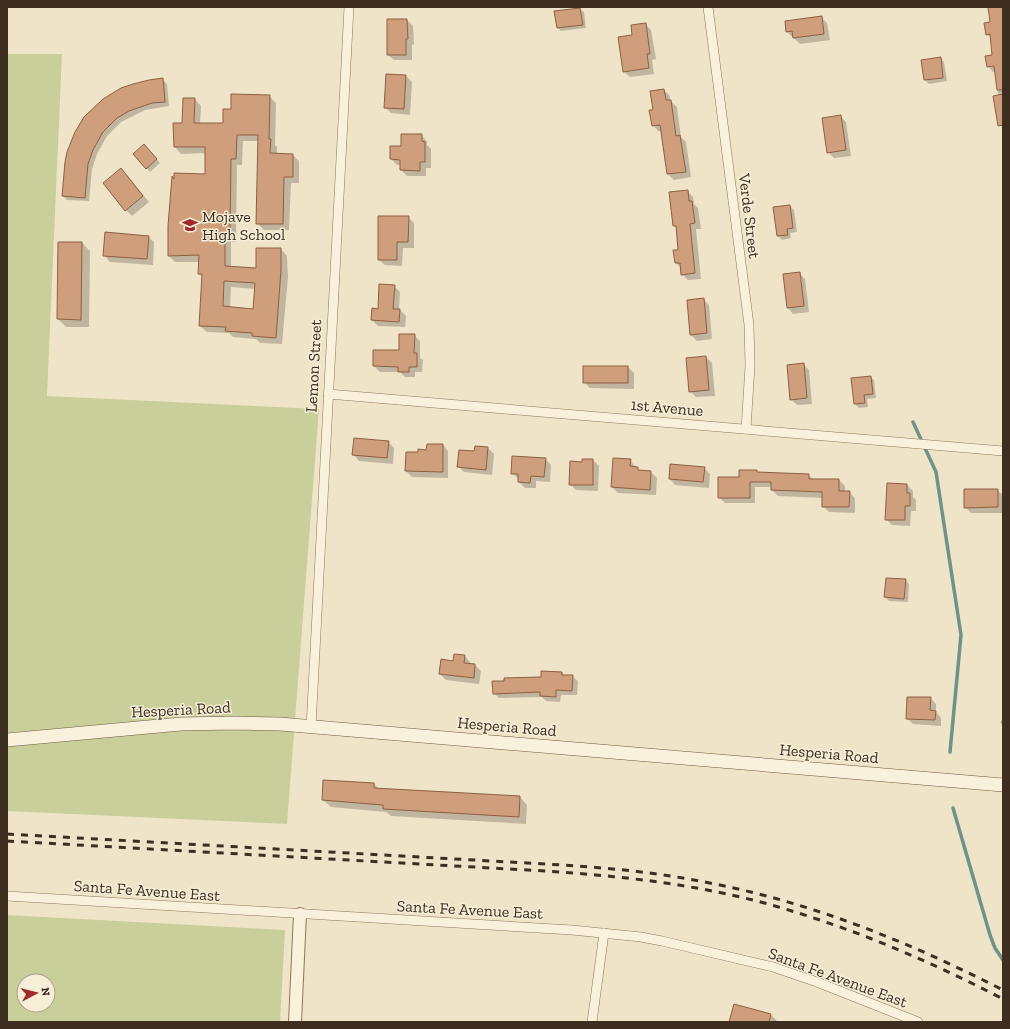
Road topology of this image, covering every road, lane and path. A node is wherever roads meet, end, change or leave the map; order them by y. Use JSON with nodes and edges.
{"nodes":[{"id":1,"x":349,"y":7,"type":"edge"},
{"id":2,"x":708,"y":7,"type":"edge"},
{"id":3,"x":328,"y":394,"type":"junction"},
{"id":4,"x":746,"y":429,"type":"junction"},
{"id":5,"x":1003,"y":451,"type":"edge"},
{"id":6,"x":311,"y":727,"type":"junction"},
{"id":7,"x":7,"y":740,"type":"edge"},
{"id":8,"x":1003,"y":785,"type":"edge"},
{"id":9,"x":7,"y":896,"type":"edge"},
{"id":10,"x":300,"y":914,"type":"junction"},
{"id":11,"x":604,"y":933,"type":"junction"},
{"id":12,"x":295,"y":1022,"type":"edge"},
{"id":13,"x":592,"y":1022,"type":"edge"},
{"id":14,"x":918,"y":1022,"type":"edge"}],
"edges":[{"from":1,"to":3,"type":"street","name":"Lemon Street"},
{"from":2,"to":4,"type":"street","name":"Verde Street"},
{"from":3,"to":4,"type":"street","name":"1st Avenue"},
{"from":3,"to":6,"type":"street","name":"Lemon Street"},
{"from":4,"to":5,"type":"street","name":"1st Avenue"},
{"from":6,"to":7,"type":"main road","name":"Hesperia Road"},
{"from":6,"to":8,"type":"main road","name":"Hesperia Road"},
{"from":9,"to":10,"type":"street","name":"Santa Fe Avenue East"},
{"from":10,"to":11,"type":"street","name":"Santa Fe Avenue East"},
{"from":10,"to":12,"type":"street"},
{"from":11,"to":13,"type":"street"},
{"from":11,"to":14,"type":"street","name":"Santa Fe Avenue East"}]}
